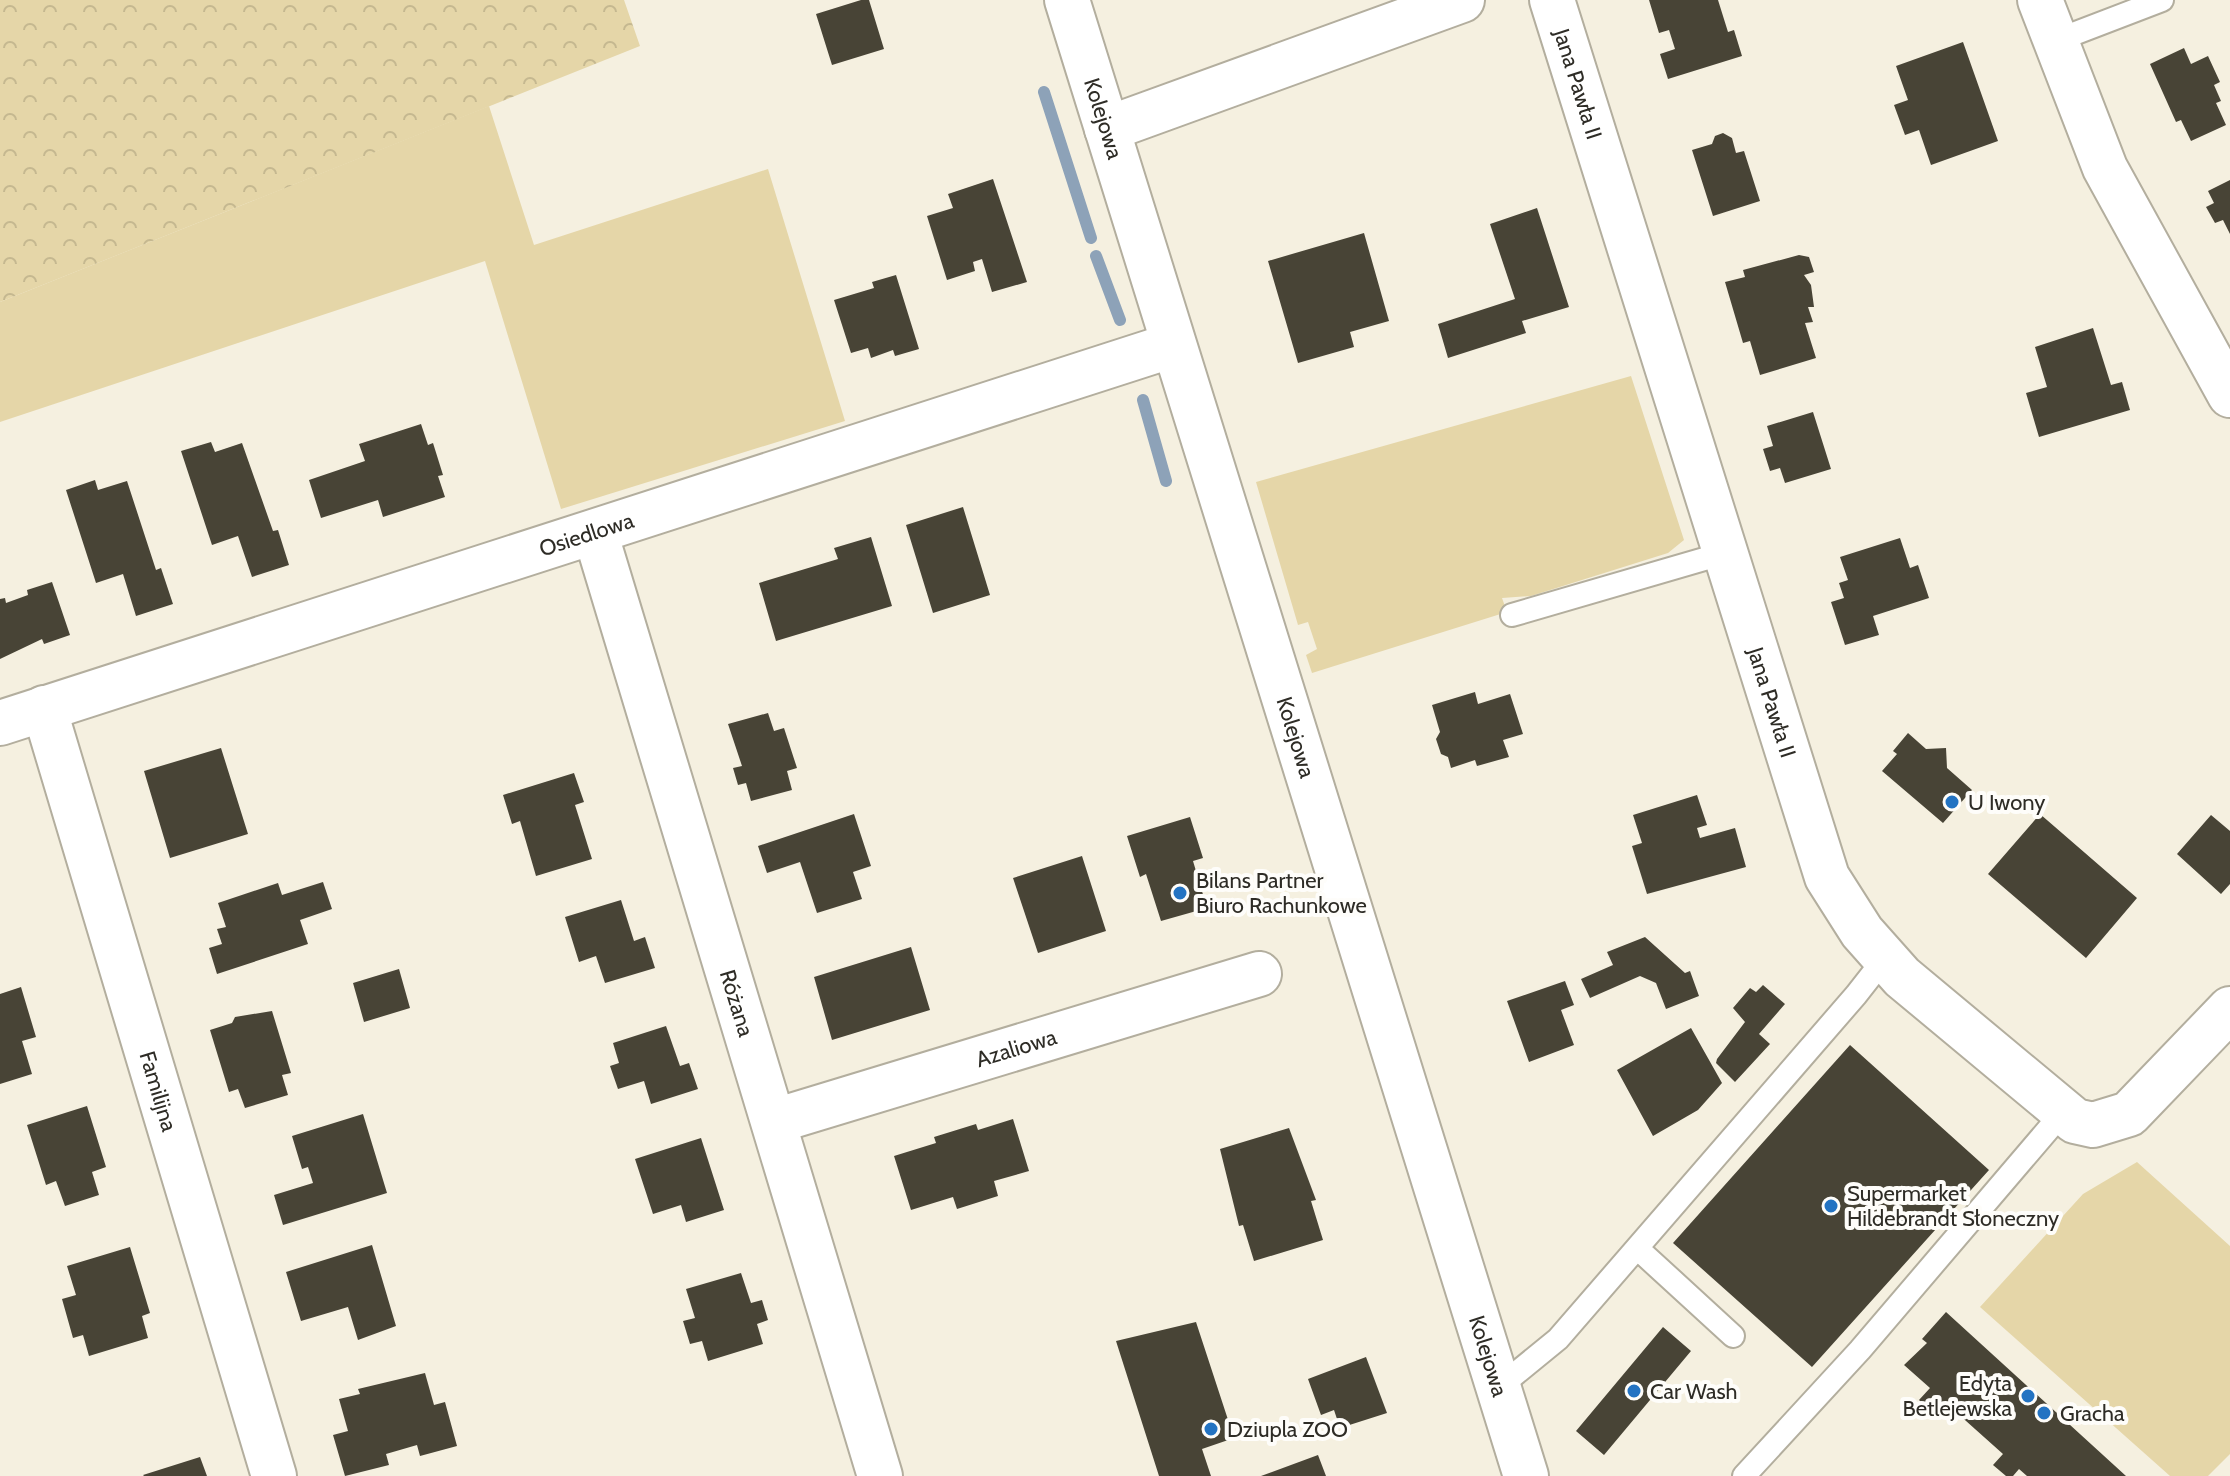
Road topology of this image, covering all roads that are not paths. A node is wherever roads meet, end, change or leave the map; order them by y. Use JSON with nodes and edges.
{"nodes":[{"id":1,"x":1067,"y":0,"type":"edge"},
{"id":2,"x":1462,"y":0,"type":"edge"},
{"id":3,"x":1552,"y":0,"type":"edge"},
{"id":4,"x":2040,"y":0,"type":"edge"},
{"id":5,"x":2162,"y":0,"type":"edge"},
{"id":6,"x":2055,"y":41,"type":"junction"},
{"id":7,"x":1107,"y":129,"type":"junction"},
{"id":8,"x":1173,"y":345,"type":"junction"},
{"id":9,"x":2230,"y":395,"type":"edge"},
{"id":10,"x":595,"y":532,"type":"junction"},
{"id":11,"x":1725,"y":553,"type":"junction"},
{"id":12,"x":1512,"y":615,"type":"dead end"},
{"id":13,"x":44,"y":708,"type":"junction"},
{"id":14,"x":0,"y":723,"type":"edge"},
{"id":15,"x":1885,"y":958,"type":"junction"},
{"id":16,"x":1259,"y":974,"type":"dead end"},
{"id":17,"x":2230,"y":1009,"type":"edge"},
{"id":18,"x":2064,"y":1111,"type":"junction"},
{"id":19,"x":775,"y":1121,"type":"junction"},
{"id":20,"x":1637,"y":1248,"type":"junction"},
{"id":21,"x":1733,"y":1336,"type":"dead end"},
{"id":22,"x":1498,"y":1388,"type":"junction"},
{"id":23,"x":274,"y":1476,"type":"edge"},
{"id":24,"x":880,"y":1476,"type":"edge"},
{"id":25,"x":1526,"y":1476,"type":"edge"},
{"id":26,"x":1744,"y":1476,"type":"edge"}],
"edges":[{"from":1,"to":7,"type":"street","name":"Kolejowa"},
{"from":2,"to":7,"type":"street"},
{"from":3,"to":11,"type":"street","name":"Jana Pawła II"},
{"from":4,"to":6,"type":"street"},
{"from":5,"to":6,"type":"lane"},
{"from":6,"to":9,"type":"street"},
{"from":7,"to":8,"type":"street","name":"Kolejowa"},
{"from":8,"to":10,"type":"street","name":"Osiedlowa"},
{"from":8,"to":22,"type":"street","name":"Kolejowa"},
{"from":10,"to":13,"type":"street","name":"Osiedlowa"},
{"from":10,"to":19,"type":"street","name":"Różana"},
{"from":11,"to":12,"type":"lane"},
{"from":11,"to":15,"type":"street","name":"Jana Pawła II"},
{"from":13,"to":14,"type":"street","name":"Osiedlowa"},
{"from":13,"to":23,"type":"street","name":"Familijna"},
{"from":15,"to":18,"type":"street","name":"Jana Pawła II"},
{"from":15,"to":20,"type":"lane"},
{"from":16,"to":19,"type":"street","name":"Azaliowa"},
{"from":17,"to":18,"type":"street","name":"Jana Pawła II"},
{"from":18,"to":26,"type":"lane"},
{"from":19,"to":24,"type":"street","name":"Różana"},
{"from":20,"to":21,"type":"lane"},
{"from":20,"to":22,"type":"lane"},
{"from":22,"to":25,"type":"street","name":"Kolejowa"}]}
